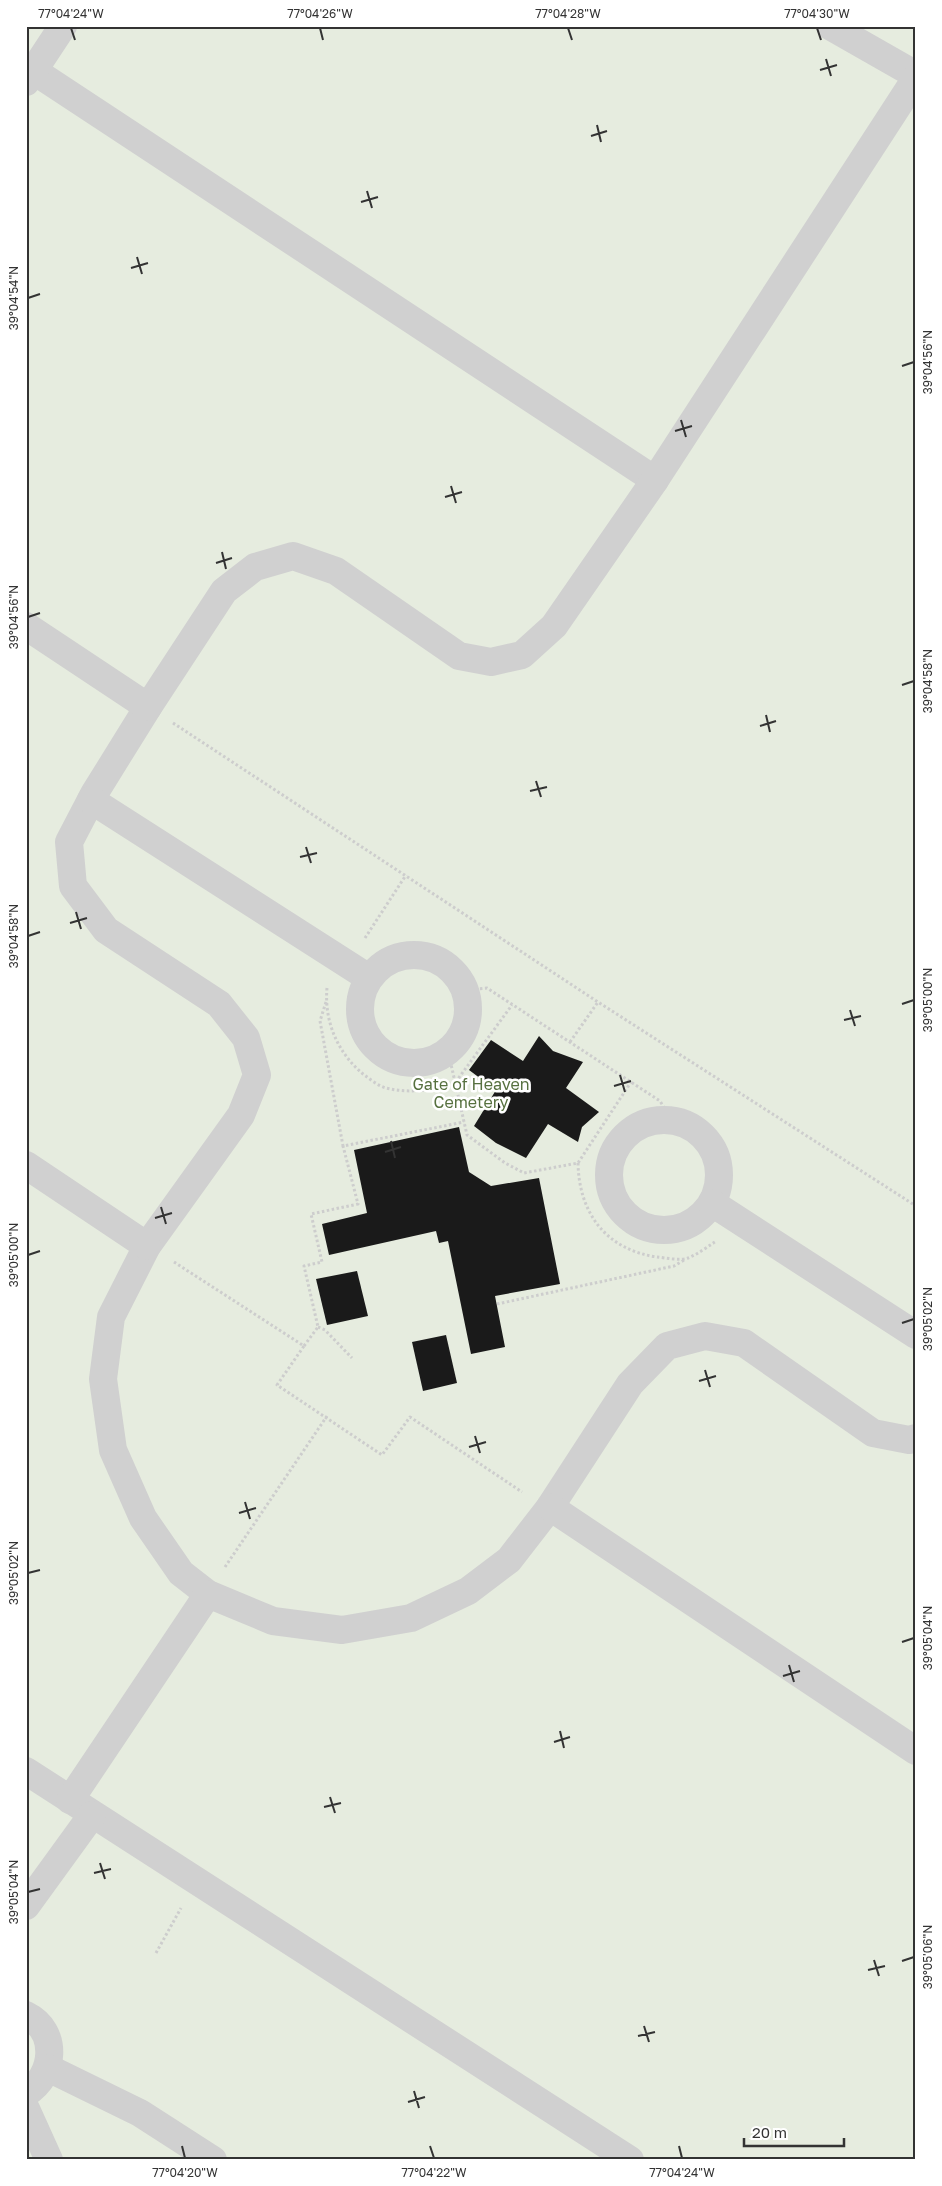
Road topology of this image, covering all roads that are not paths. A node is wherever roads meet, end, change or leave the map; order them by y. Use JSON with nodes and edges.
{"nodes":[{"id":1,"x":63,"y":26,"type":"edge"},
{"id":2,"x":830,"y":26,"type":"edge"},
{"id":3,"x":30,"y":77,"type":"edge"},
{"id":4,"x":916,"y":77,"type":"edge"},
{"id":5,"x":655,"y":480,"type":"junction"},
{"id":6,"x":26,"y":626,"type":"edge"},
{"id":7,"x":148,"y":706,"type":"junction"},
{"id":8,"x":91,"y":800,"type":"junction"},
{"id":9,"x":350,"y":966,"type":"junction"},
{"id":10,"x":26,"y":1165,"type":"edge"},
{"id":11,"x":712,"y":1203,"type":"junction"},
{"id":12,"x":148,"y":1246,"type":"junction"},
{"id":13,"x":916,"y":1335,"type":"edge"},
{"id":14,"x":916,"y":1438,"type":"edge"},
{"id":15,"x":549,"y":1508,"type":"junction"},
{"id":16,"x":208,"y":1594,"type":"junction"},
{"id":17,"x":916,"y":1751,"type":"edge"},
{"id":18,"x":26,"y":1771,"type":"edge"},
{"id":19,"x":81,"y":1807,"type":"junction"},
{"id":20,"x":26,"y":1906,"type":"edge"},
{"id":21,"x":26,"y":2015,"type":"edge"},
{"id":22,"x":48,"y":2068,"type":"junction"},
{"id":23,"x":26,"y":2093,"type":"edge"},
{"id":24,"x":26,"y":2108,"type":"edge"},
{"id":25,"x":49,"y":2160,"type":"edge"},
{"id":26,"x":213,"y":2160,"type":"edge"},
{"id":27,"x":630,"y":2160,"type":"edge"}],
"edges":[{"from":1,"to":3,"type":"lane"},
{"from":2,"to":4,"type":"lane"},
{"from":3,"to":5,"type":"lane"},
{"from":4,"to":5,"type":"lane"},
{"from":5,"to":7,"type":"lane"},
{"from":6,"to":7,"type":"lane"},
{"from":7,"to":8,"type":"lane"},
{"from":8,"to":9,"type":"lane"},
{"from":8,"to":12,"type":"lane"},
{"from":9,"to":9,"type":"lane"},
{"from":10,"to":12,"type":"lane"},
{"from":11,"to":11,"type":"lane"},
{"from":11,"to":13,"type":"lane"},
{"from":12,"to":16,"type":"lane"},
{"from":14,"to":15,"type":"lane"},
{"from":15,"to":16,"type":"lane"},
{"from":15,"to":17,"type":"lane"},
{"from":16,"to":19,"type":"lane"},
{"from":18,"to":19,"type":"lane"},
{"from":19,"to":20,"type":"lane"},
{"from":19,"to":27,"type":"lane"},
{"from":21,"to":22,"type":"lane"},
{"from":22,"to":23,"type":"lane"},
{"from":22,"to":26,"type":"lane"},
{"from":24,"to":25,"type":"lane"}]}
